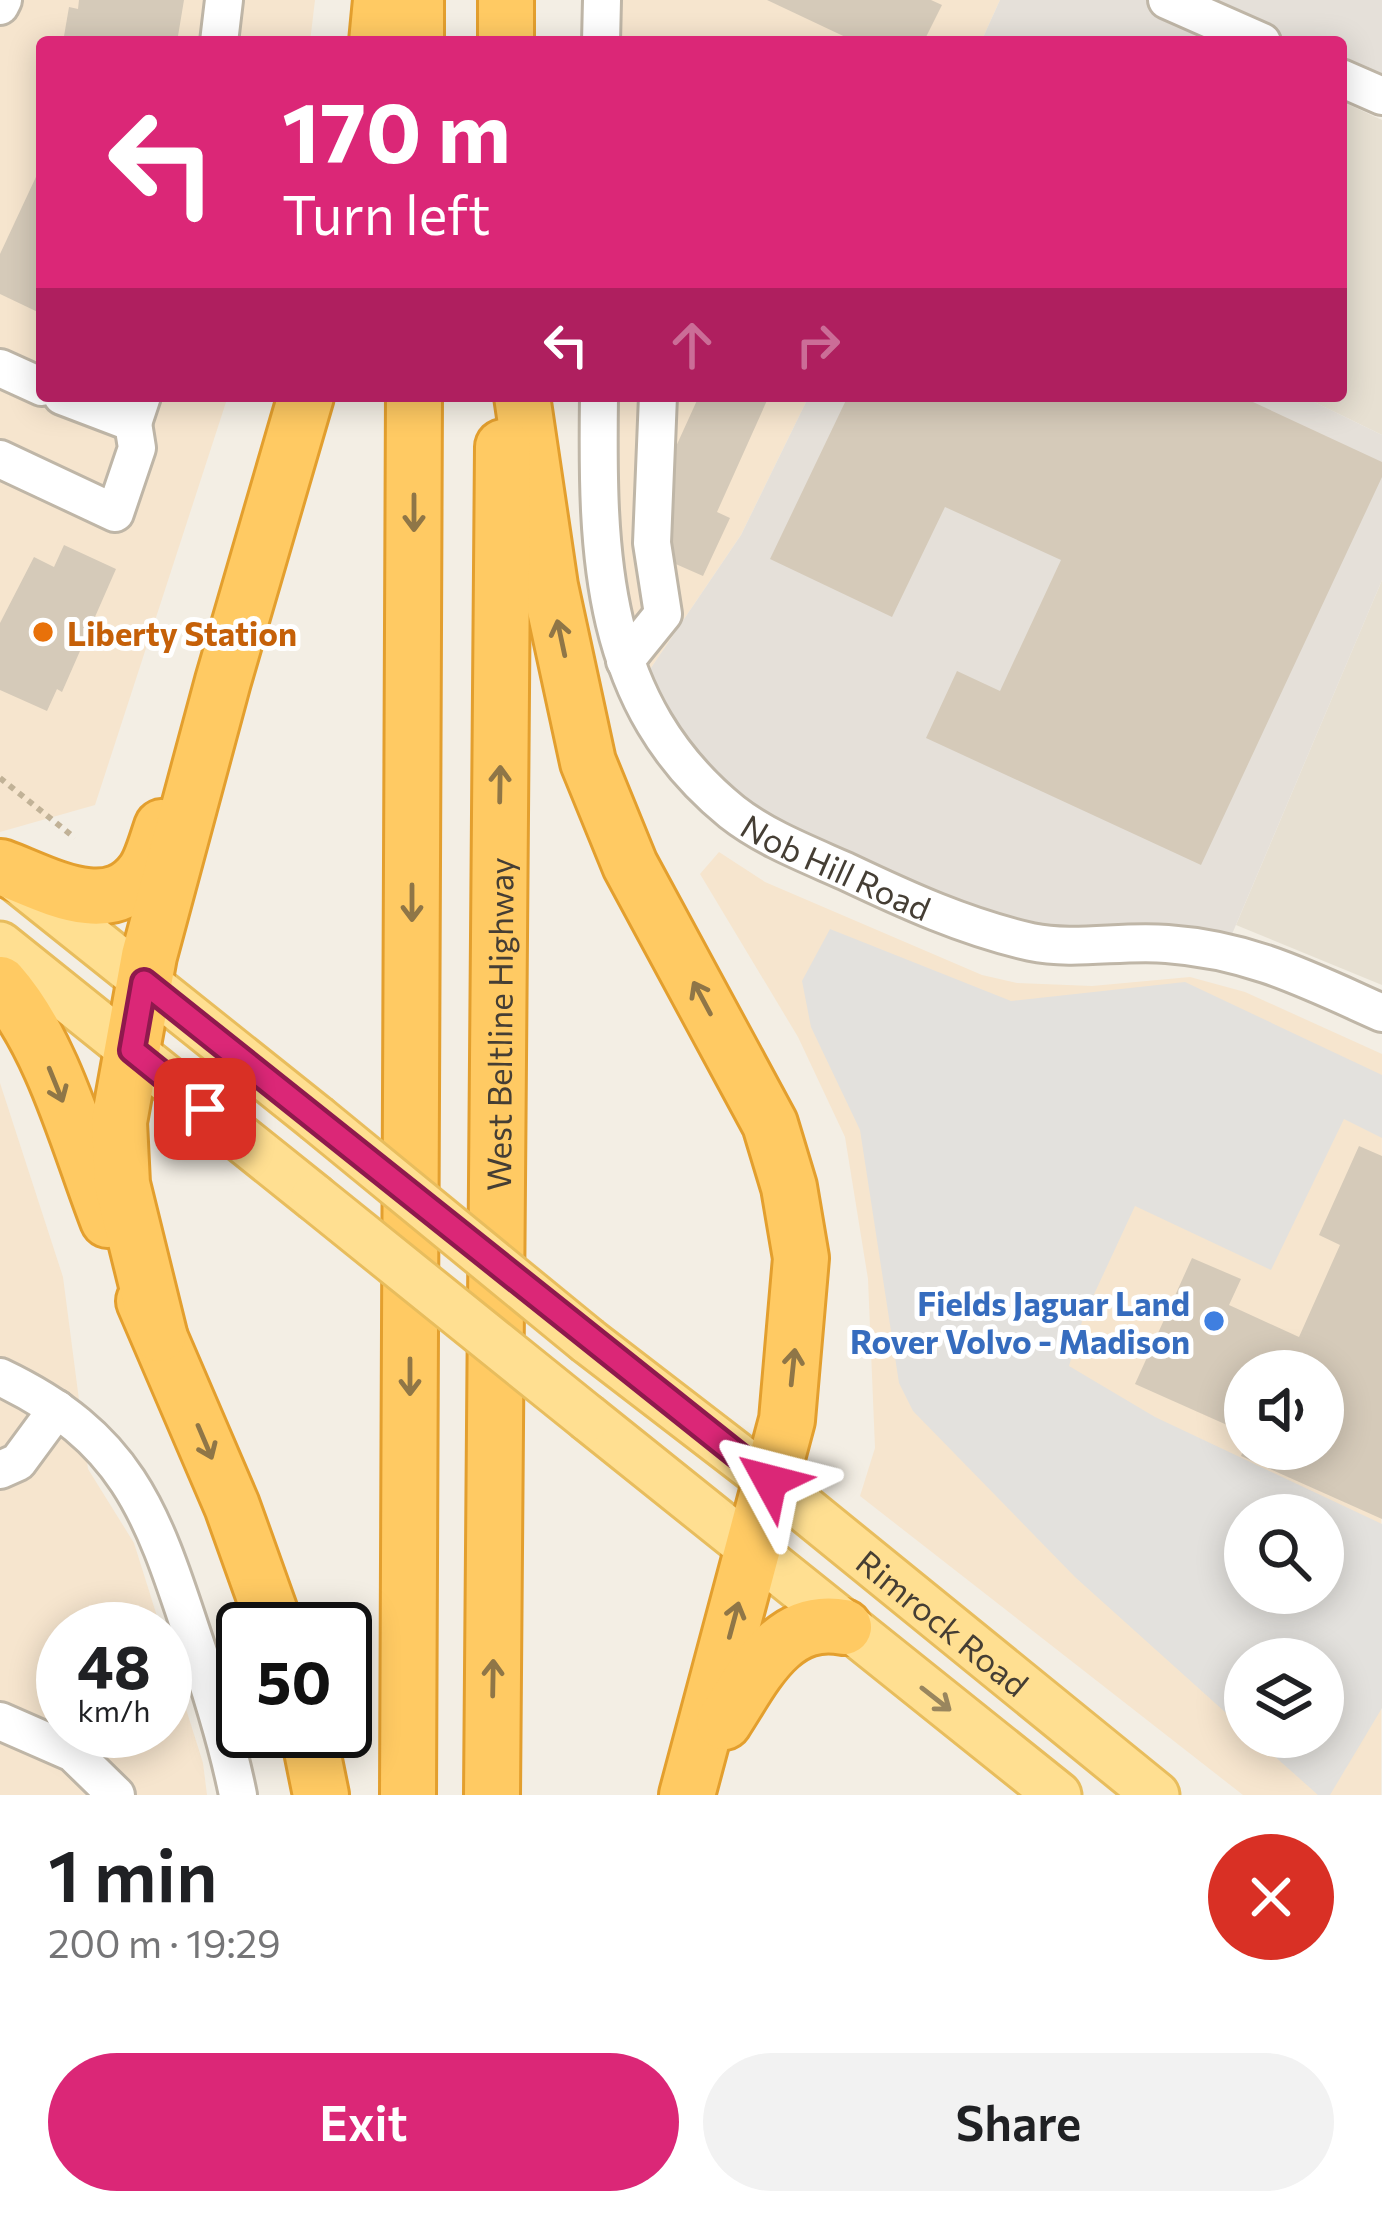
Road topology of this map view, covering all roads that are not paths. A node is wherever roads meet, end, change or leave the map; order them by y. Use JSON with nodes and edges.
{"nodes":[{"id":1,"x":224,"y":0,"type":"edge"},
{"id":2,"x":380,"y":0,"type":"edge"},
{"id":3,"x":416,"y":0,"type":"edge"},
{"id":4,"x":506,"y":0,"type":"edge"},
{"id":5,"x":602,"y":0,"type":"edge"},
{"id":6,"x":1168,"y":0,"type":"edge"},
{"id":7,"x":221,"y":36,"type":"edge"},
{"id":8,"x":377,"y":36,"type":"edge"},
{"id":9,"x":416,"y":36,"type":"edge"},
{"id":10,"x":506,"y":36,"type":"edge"},
{"id":11,"x":601,"y":36,"type":"edge"},
{"id":12,"x":1249,"y":36,"type":"edge"},
{"id":13,"x":1347,"y":81,"type":"edge"},
{"id":14,"x":1382,"y":96,"type":"edge"},
{"id":15,"x":0,"y":368,"type":"edge"},
{"id":16,"x":36,"y":384,"type":"edge"},
{"id":17,"x":94,"y":402,"type":"edge"},
{"id":18,"x":304,"y":402,"type":"edge"},
{"id":19,"x":414,"y":402,"type":"edge"},
{"id":20,"x":504,"y":402,"type":"edge"},
{"id":21,"x":523,"y":402,"type":"edge"},
{"id":22,"x":598,"y":402,"type":"edge"},
{"id":23,"x":658,"y":402,"type":"edge"},
{"id":24,"x":137,"y":410,"type":"edge"},
{"id":25,"x":3,"y":468,"type":"edge"},
{"id":26,"x":625,"y":661,"type":"junction"},
{"id":27,"x":223,"y":681,"type":"junction"},
{"id":28,"x":1,"y":866,"type":"edge"},
{"id":29,"x":0,"y":945,"type":"edge"},
{"id":30,"x":144,"y":982,"type":"junction"},
{"id":31,"x":0,"y":984,"type":"edge"},
{"id":32,"x":1382,"y":1013,"type":"edge"},
{"id":33,"x":132,"y":1050,"type":"junction"},
{"id":34,"x":159,"y":1334,"type":"junction"},
{"id":35,"x":0,"y":1377,"type":"edge"},
{"id":36,"x":58,"y":1409,"type":"junction"},
{"id":37,"x":0,"y":1470,"type":"edge"},
{"id":38,"x":770,"y":1481,"type":"junction"},
{"id":39,"x":750,"y":1551,"type":"junction"},
{"id":40,"x":266,"y":1602,"type":"edge"},
{"id":41,"x":844,"y":1627,"type":"junction"},
{"id":42,"x":0,"y":1721,"type":"edge"},
{"id":43,"x":313,"y":1758,"type":"edge"},
{"id":44,"x":691,"y":1782,"type":"edge"},
{"id":45,"x":116,"y":1795,"type":"edge"},
{"id":46,"x":238,"y":1795,"type":"edge"},
{"id":47,"x":321,"y":1795,"type":"edge"},
{"id":48,"x":408,"y":1795,"type":"edge"},
{"id":49,"x":492,"y":1795,"type":"edge"},
{"id":50,"x":1058,"y":1795,"type":"edge"},
{"id":51,"x":1156,"y":1795,"type":"edge"}],
"edges":[{"from":1,"to":7,"type":"street"},
{"from":2,"to":8,"type":"highway"},
{"from":3,"to":9,"type":"highway"},
{"from":4,"to":10,"type":"highway"},
{"from":5,"to":11,"type":"street"},
{"from":6,"to":12,"type":"street"},
{"from":13,"to":14,"type":"street"},
{"from":15,"to":16,"type":"street"},
{"from":17,"to":24,"type":"street"},
{"from":18,"to":27,"type":"highway"},
{"from":19,"to":48,"type":"highway","one_way":true},
{"from":49,"to":20,"type":"highway","name":"West Beltline Highway","one_way":true},
{"from":38,"to":21,"type":"highway","one_way":true},
{"from":22,"to":26,"type":"street","name":"Nob Hill Road"},
{"from":23,"to":26,"type":"street"},
{"from":24,"to":25,"type":"street"},
{"from":26,"to":32,"type":"street","name":"Nob Hill Road"},
{"from":27,"to":28,"type":"highway"},
{"from":27,"to":30,"type":"highway"},
{"from":28,"to":30,"type":"main road","name":"Rimrock Road"},
{"from":29,"to":33,"type":"main road","name":"Rimrock Road"},
{"from":30,"to":33,"type":"highway"},
{"from":30,"to":38,"type":"main road","name":"Rimrock Road","bridge":true},
{"from":31,"to":34,"type":"highway","one_way":true},
{"from":33,"to":34,"type":"highway"},
{"from":33,"to":39,"type":"main road","name":"Rimrock Road","bridge":true},
{"from":34,"to":40,"type":"highway","one_way":true},
{"from":35,"to":36,"type":"street"},
{"from":36,"to":37,"type":"street"},
{"from":36,"to":46,"type":"street"},
{"from":38,"to":39,"type":"highway"},
{"from":38,"to":51,"type":"main road","name":"Rimrock Road"},
{"from":39,"to":41,"type":"main road","name":"Rimrock Road"},
{"from":44,"to":39,"type":"highway","one_way":true},
{"from":41,"to":44,"type":"highway"},
{"from":41,"to":50,"type":"main road","name":"Rimrock Road","one_way":true},
{"from":42,"to":45,"type":"street"},
{"from":43,"to":47,"type":"highway"}]}
